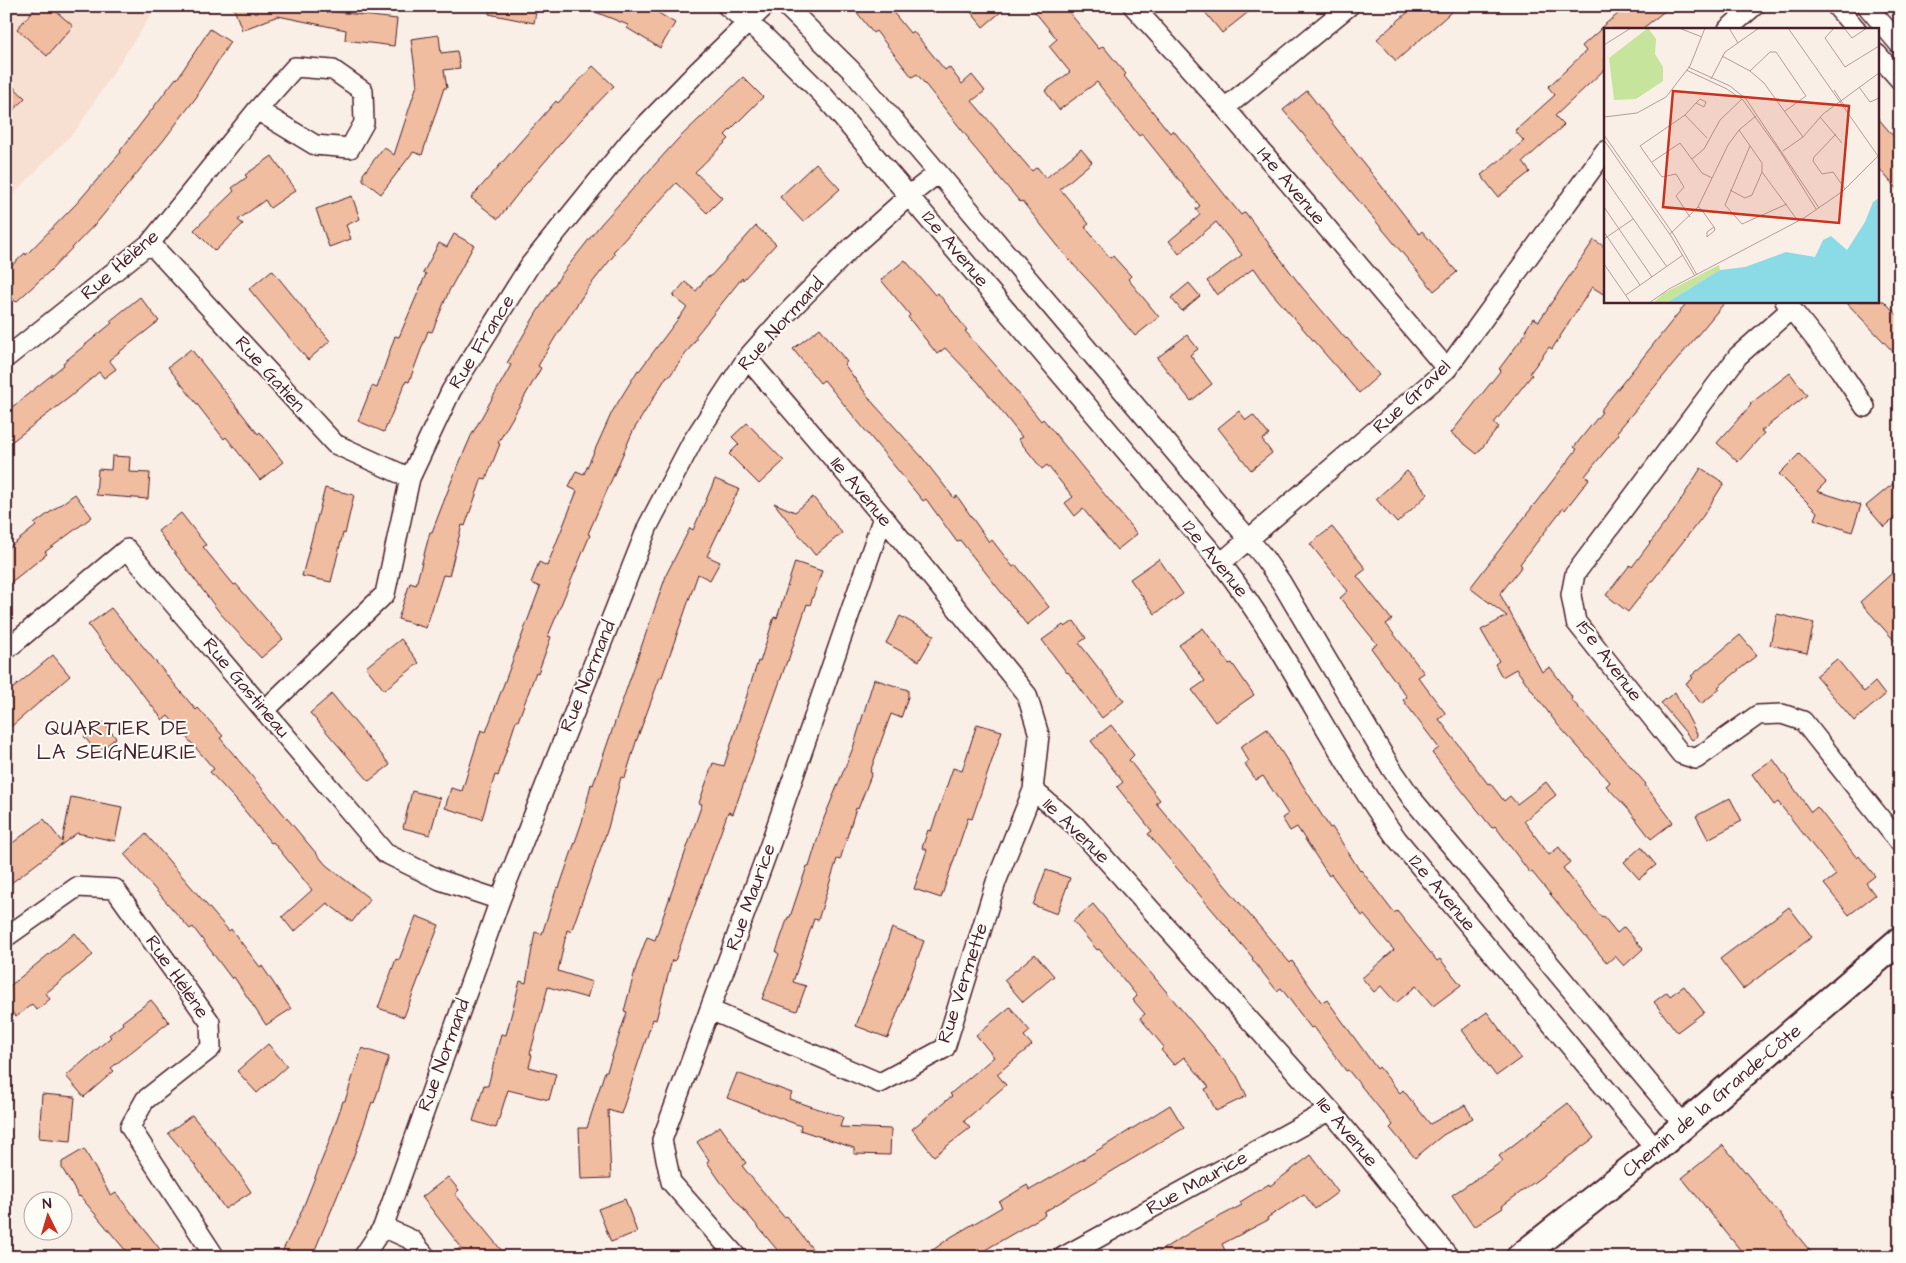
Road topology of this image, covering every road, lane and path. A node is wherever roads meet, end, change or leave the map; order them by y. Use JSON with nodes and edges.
{"nodes":[{"id":1,"x":727,"y":6,"type":"edge"},
{"id":2,"x":764,"y":6,"type":"edge"},
{"id":3,"x":786,"y":6,"type":"edge"},
{"id":4,"x":1133,"y":6,"type":"edge"},
{"id":5,"x":1349,"y":6,"type":"edge"},
{"id":6,"x":1754,"y":6,"type":"edge"},
{"id":7,"x":1836,"y":6,"type":"edge"},
{"id":8,"x":1867,"y":6,"type":"edge"},
{"id":9,"x":748,"y":23,"type":"junction"},
{"id":10,"x":1729,"y":28,"type":"edge"},
{"id":11,"x":1855,"y":28,"type":"edge"},
{"id":12,"x":1900,"y":45,"type":"edge"},
{"id":13,"x":1878,"y":55,"type":"edge"},
{"id":14,"x":1900,"y":80,"type":"edge"},
{"id":15,"x":1225,"y":108,"type":"junction"},
{"id":16,"x":256,"y":110,"type":"junction"},
{"id":17,"x":1604,"y":152,"type":"edge"},
{"id":18,"x":938,"y":173,"type":"junction"},
{"id":19,"x":910,"y":195,"type":"junction"},
{"id":20,"x":150,"y":243,"type":"junction"},
{"id":21,"x":1788,"y":305,"type":"edge"},
{"id":22,"x":6,"y":358,"type":"edge"},
{"id":23,"x":747,"y":358,"type":"junction"},
{"id":24,"x":1447,"y":369,"type":"junction"},
{"id":25,"x":1866,"y":407,"type":"dead end"},
{"id":26,"x":410,"y":478,"type":"junction"},
{"id":27,"x":883,"y":518,"type":"junction"},
{"id":28,"x":1249,"y":540,"type":"junction"},
{"id":29,"x":1221,"y":563,"type":"junction"},
{"id":30,"x":6,"y":650,"type":"edge"},
{"id":31,"x":265,"y":710,"type":"junction"},
{"id":32,"x":1032,"y":790,"type":"junction"},
{"id":33,"x":1900,"y":843,"type":"edge"},
{"id":34,"x":500,"y":900,"type":"junction"},
{"id":35,"x":6,"y":937,"type":"edge"},
{"id":36,"x":1900,"y":940,"type":"edge"},
{"id":37,"x":710,"y":1010,"type":"junction"},
{"id":38,"x":1330,"y":1110,"type":"junction"},
{"id":39,"x":1684,"y":1125,"type":"junction"},
{"id":40,"x":1656,"y":1149,"type":"junction"},
{"id":41,"x":383,"y":1227,"type":"junction"},
{"id":42,"x":215,"y":1257,"type":"edge"},
{"id":43,"x":363,"y":1257,"type":"edge"},
{"id":44,"x":426,"y":1257,"type":"edge"},
{"id":45,"x":737,"y":1257,"type":"edge"},
{"id":46,"x":1063,"y":1257,"type":"edge"},
{"id":47,"x":1449,"y":1257,"type":"edge"},
{"id":48,"x":1520,"y":1257,"type":"edge"}],
"edges":[{"from":1,"to":9,"type":"street","name":"12e Avenue"},
{"from":2,"to":9,"type":"street","name":"Rue France"},
{"from":3,"to":18,"type":"street","name":"12e Avenue"},
{"from":4,"to":15,"type":"street","name":"14e Avenue"},
{"from":5,"to":15,"type":"street"},
{"from":6,"to":10,"type":"street"},
{"from":7,"to":11,"type":"street"},
{"from":8,"to":12,"type":"street"},
{"from":9,"to":19,"type":"street","name":"12e Avenue"},
{"from":9,"to":26,"type":"street","name":"Rue France"},
{"from":13,"to":14,"type":"street"},
{"from":15,"to":24,"type":"street","name":"14e Avenue"},
{"from":16,"to":16,"type":"street","name":"Rue Hélène"},
{"from":16,"to":20,"type":"street","name":"Rue Hélène"},
{"from":17,"to":24,"type":"street","name":"Rue Gravel"},
{"from":18,"to":19,"type":"street","name":"Rue Normand"},
{"from":18,"to":28,"type":"street","name":"12e Avenue"},
{"from":19,"to":23,"type":"street","name":"Rue Normand"},
{"from":19,"to":29,"type":"street","name":"12e Avenue"},
{"from":20,"to":22,"type":"street","name":"Rue Hélène"},
{"from":20,"to":26,"type":"street","name":"Rue Gatien"},
{"from":21,"to":25,"type":"street"},
{"from":21,"to":33,"type":"street","name":"15e Avenue"},
{"from":23,"to":27,"type":"street","name":"11e Avenue"},
{"from":23,"to":34,"type":"street","name":"Rue Normand"},
{"from":24,"to":28,"type":"street","name":"Rue Gravel"},
{"from":26,"to":31,"type":"street","name":"Rue France"},
{"from":27,"to":32,"type":"street","name":"11e Avenue"},
{"from":27,"to":37,"type":"street","name":"Rue Maurice"},
{"from":28,"to":29,"type":"street","name":"Rue Gravel"},
{"from":28,"to":39,"type":"street","name":"12e Avenue"},
{"from":29,"to":40,"type":"street","name":"12e Avenue"},
{"from":30,"to":31,"type":"street","name":"Rue Gastineau"},
{"from":31,"to":34,"type":"street","name":"Rue Gastineau"},
{"from":32,"to":37,"type":"street","name":"Rue Vermette"},
{"from":32,"to":38,"type":"street","name":"11e Avenue"},
{"from":34,"to":41,"type":"street","name":"Rue Normand"},
{"from":35,"to":42,"type":"street","name":"Rue Hélène"},
{"from":36,"to":39,"type":"main road","name":"Chemin de la Grande-Côte"},
{"from":37,"to":45,"type":"street","name":"Rue Maurice"},
{"from":38,"to":46,"type":"street","name":"Rue Maurice"},
{"from":38,"to":47,"type":"street","name":"11e Avenue"},
{"from":39,"to":40,"type":"main road","name":"Chemin de la Grande-Côte"},
{"from":40,"to":48,"type":"main road","name":"Chemin de la Grande-Côte"},
{"from":41,"to":43,"type":"street","name":"Rue Normand"},
{"from":41,"to":44,"type":"street"}]}
